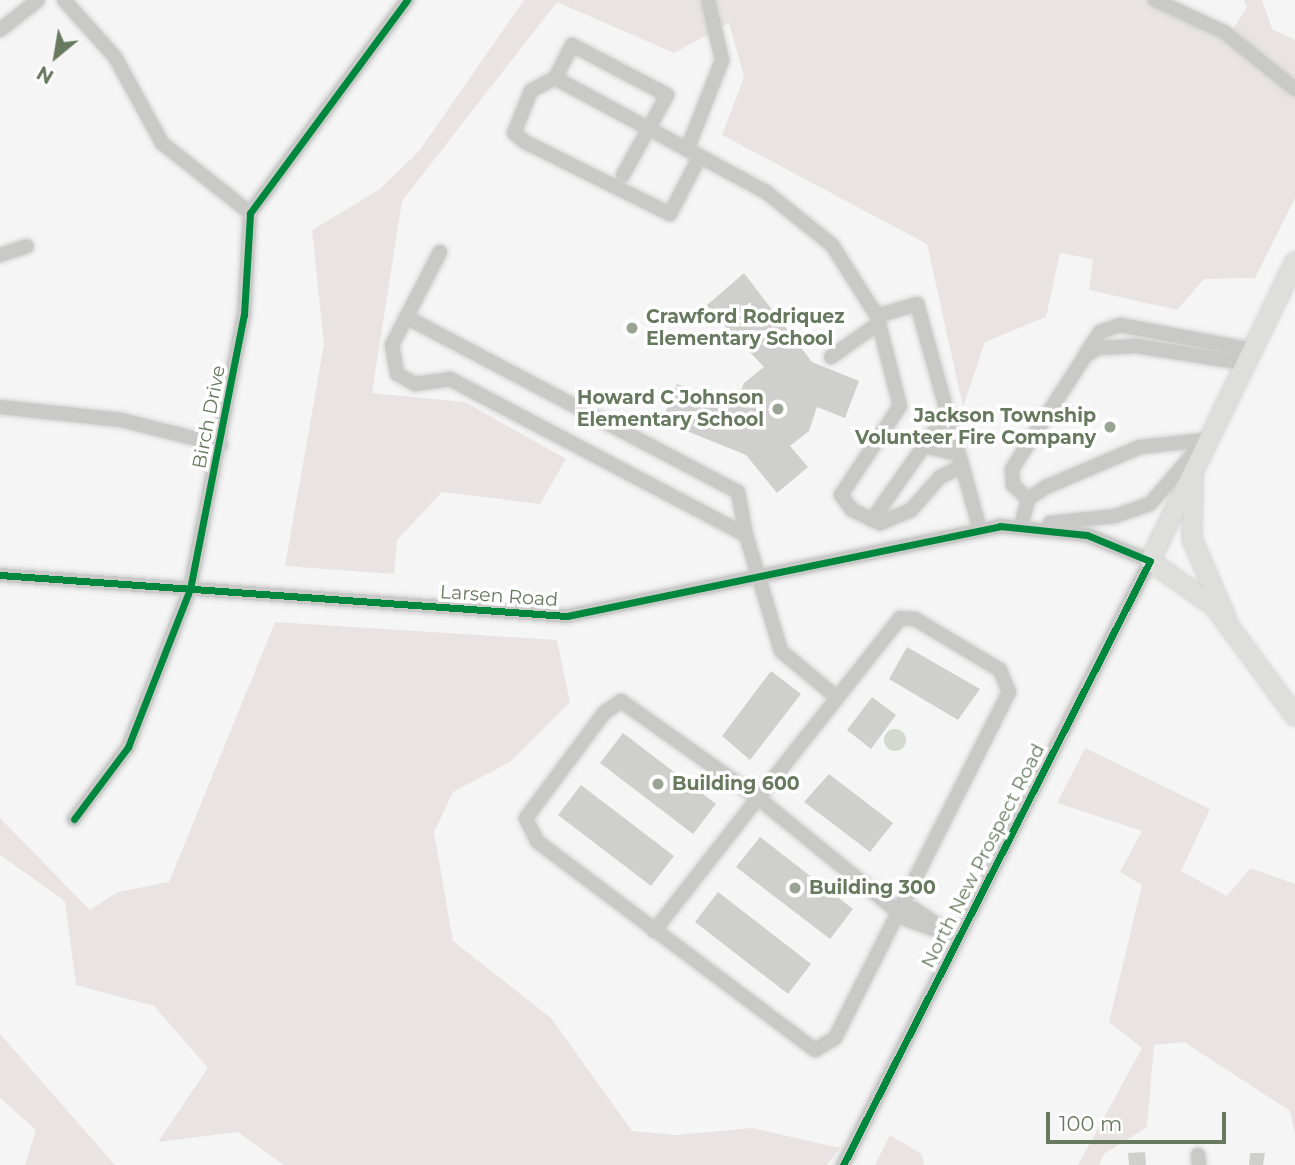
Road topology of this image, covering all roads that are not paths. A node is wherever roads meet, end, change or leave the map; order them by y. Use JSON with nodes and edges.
{"nodes":[{"id":1,"x":38,"y":0,"type":"edge"},
{"id":2,"x":64,"y":0,"type":"edge"},
{"id":3,"x":407,"y":0,"type":"edge"},
{"id":4,"x":708,"y":0,"type":"edge"},
{"id":5,"x":1155,"y":0,"type":"edge"},
{"id":6,"x":0,"y":30,"type":"edge"},
{"id":7,"x":555,"y":78,"type":"junction"},
{"id":8,"x":1295,"y":89,"type":"edge"},
{"id":9,"x":649,"y":129,"type":"junction"},
{"id":10,"x":693,"y":153,"type":"junction"},
{"id":11,"x":623,"y":174,"type":"dead end"},
{"id":12,"x":250,"y":213,"type":"junction"},
{"id":13,"x":27,"y":246,"type":"dead end"},
{"id":14,"x":440,"y":252,"type":"dead end"},
{"id":15,"x":0,"y":255,"type":"edge"},
{"id":16,"x":1295,"y":262,"type":"edge"},
{"id":17,"x":406,"y":317,"type":"junction"},
{"id":18,"x":878,"y":319,"type":"junction"},
{"id":19,"x":1085,"y":356,"type":"junction"},
{"id":20,"x":1249,"y":356,"type":"junction"},
{"id":21,"x":831,"y":357,"type":"dead end"},
{"id":22,"x":0,"y":407,"type":"edge"},
{"id":23,"x":944,"y":417,"type":"junction"},
{"id":24,"x":1203,"y":441,"type":"junction"},
{"id":25,"x":221,"y":445,"type":"junction"},
{"id":26,"x":924,"y":446,"type":"junction"},
{"id":27,"x":960,"y":460,"type":"junction"},
{"id":28,"x":1028,"y":499,"type":"junction"},
{"id":29,"x":872,"y":520,"type":"junction"},
{"id":30,"x":1021,"y":526,"type":"junction"},
{"id":31,"x":980,"y":529,"type":"junction"},
{"id":32,"x":746,"y":535,"type":"junction"},
{"id":33,"x":1150,"y":561,"type":"junction"},
{"id":34,"x":0,"y":575,"type":"edge"},
{"id":35,"x":762,"y":579,"type":"junction"},
{"id":36,"x":190,"y":589,"type":"junction"},
{"id":37,"x":1227,"y":621,"type":"junction"},
{"id":38,"x":835,"y":696,"type":"junction"},
{"id":39,"x":1295,"y":716,"type":"edge"},
{"id":40,"x":758,"y":798,"type":"junction"},
{"id":41,"x":74,"y":819,"type":"dead end"},
{"id":42,"x":900,"y":908,"type":"junction"},
{"id":43,"x":654,"y":931,"type":"junction"},
{"id":44,"x":958,"y":938,"type":"junction"},
{"id":45,"x":844,"y":1165,"type":"edge"}],
"edges":[{"from":1,"to":6,"type":"street"},
{"from":2,"to":12,"type":"street"},
{"from":3,"to":12,"type":"street"},
{"from":4,"to":10,"type":"street"},
{"from":5,"to":8,"type":"street"},
{"from":7,"to":9,"type":"street"},
{"from":7,"to":9,"type":"street"},
{"from":7,"to":10,"type":"street"},
{"from":9,"to":10,"type":"street"},
{"from":9,"to":11,"type":"street"},
{"from":10,"to":18,"type":"street"},
{"from":12,"to":25,"type":"street","name":"Birch Drive"},
{"from":13,"to":15,"type":"street"},
{"from":14,"to":17,"type":"street"},
{"from":16,"to":20,"type":"main road","name":"North New Prospect Road"},
{"from":17,"to":32,"type":"street"},
{"from":17,"to":32,"type":"street"},
{"from":18,"to":21,"type":"street"},
{"from":18,"to":23,"type":"street"},
{"from":18,"to":29,"type":"street"},
{"from":19,"to":20,"type":"street"},
{"from":19,"to":20,"type":"street"},
{"from":19,"to":28,"type":"street"},
{"from":20,"to":24,"type":"main road","name":"North New Prospect Road"},
{"from":22,"to":25,"type":"street"},
{"from":23,"to":26,"type":"street"},
{"from":23,"to":27,"type":"street"},
{"from":24,"to":28,"type":"street"},
{"from":24,"to":30,"type":"street"},
{"from":24,"to":33,"type":"main road","name":"North New Prospect Road"},
{"from":24,"to":37,"type":"main road"},
{"from":25,"to":36,"type":"street","name":"Birch Drive"},
{"from":26,"to":27,"type":"street"},
{"from":26,"to":29,"type":"street"},
{"from":27,"to":29,"type":"street"},
{"from":27,"to":31,"type":"street"},
{"from":28,"to":30,"type":"street"},
{"from":30,"to":31,"type":"street","name":"Larsen Road"},
{"from":30,"to":33,"type":"street","name":"Larsen Road"},
{"from":31,"to":35,"type":"street","name":"Larsen Road"},
{"from":32,"to":35,"type":"street"},
{"from":33,"to":37,"type":"main road"},
{"from":33,"to":44,"type":"street","name":"North New Prospect Road"},
{"from":34,"to":36,"type":"street","name":"Larsen Road"},
{"from":35,"to":36,"type":"street","name":"Larsen Road"},
{"from":35,"to":38,"type":"street"},
{"from":36,"to":41,"type":"street","name":"Birch Drive"},
{"from":37,"to":39,"type":"main road"},
{"from":38,"to":40,"type":"street"},
{"from":38,"to":42,"type":"street"},
{"from":40,"to":42,"type":"street"},
{"from":40,"to":43,"type":"street"},
{"from":40,"to":43,"type":"street"},
{"from":42,"to":43,"type":"street"},
{"from":42,"to":44,"type":"street"},
{"from":44,"to":45,"type":"street","name":"North New Prospect Road"}]}
